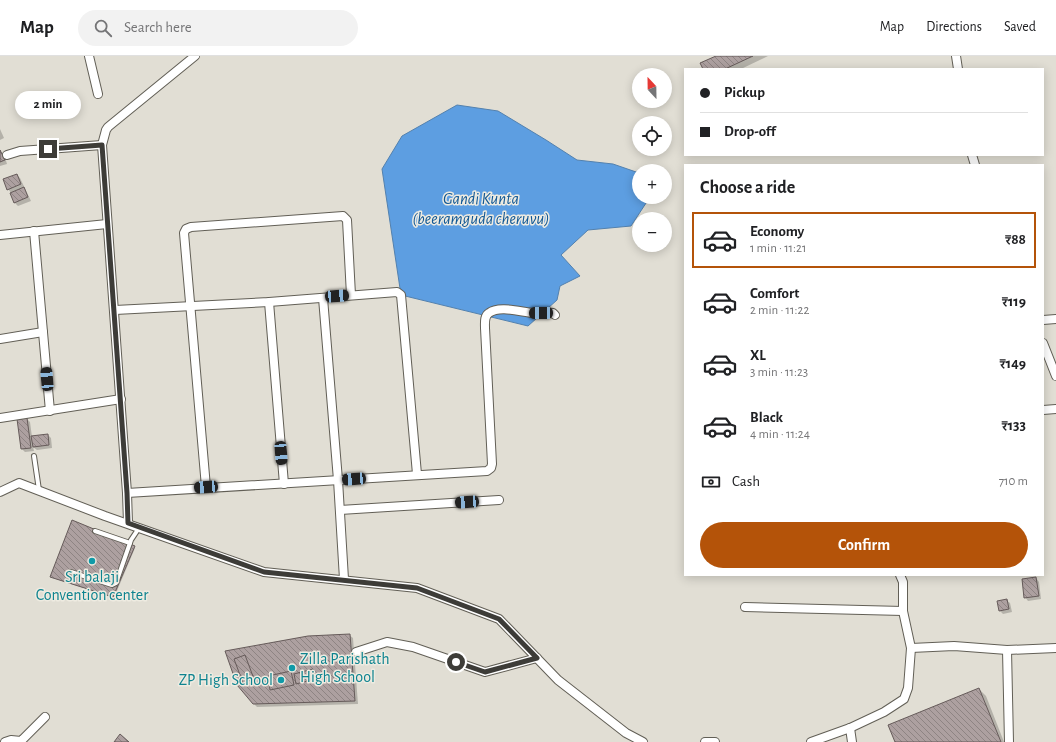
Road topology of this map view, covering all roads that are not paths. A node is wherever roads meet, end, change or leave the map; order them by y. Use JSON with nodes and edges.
{"nodes":[{"id":1,"x":89,"y":56,"type":"edge"},
{"id":2,"x":195,"y":56,"type":"edge"},
{"id":3,"x":956,"y":56,"type":"edge"},
{"id":4,"x":958,"y":68,"type":"edge"},
{"id":5,"x":98,"y":94,"type":"dead end"},
{"id":6,"x":102,"y":145,"type":"junction"},
{"id":7,"x":7,"y":156,"type":"dead end"},
{"id":8,"x":107,"y":224,"type":"junction"},
{"id":9,"x":34,"y":231,"type":"junction"},
{"id":10,"x":0,"y":235,"type":"edge"},
{"id":11,"x":351,"y":295,"type":"junction"},
{"id":12,"x":323,"y":298,"type":"junction"},
{"id":13,"x":269,"y":302,"type":"junction"},
{"id":14,"x":190,"y":306,"type":"junction"},
{"id":15,"x":115,"y":310,"type":"junction"},
{"id":16,"x":555,"y":315,"type":"dead end"},
{"id":17,"x":1056,"y":319,"type":"edge"},
{"id":18,"x":1044,"y":320,"type":"edge"},
{"id":19,"x":43,"y":332,"type":"junction"},
{"id":20,"x":0,"y":339,"type":"edge"},
{"id":21,"x":1044,"y":346,"type":"edge"},
{"id":22,"x":1056,"y":376,"type":"edge"},
{"id":23,"x":121,"y":399,"type":"junction"},
{"id":24,"x":1056,"y":409,"type":"edge"},
{"id":25,"x":1044,"y":410,"type":"edge"},
{"id":26,"x":50,"y":411,"type":"junction"},
{"id":27,"x":0,"y":418,"type":"edge"},
{"id":28,"x":34,"y":456,"type":"dead end"},
{"id":29,"x":417,"y":474,"type":"junction"},
{"id":30,"x":338,"y":480,"type":"junction"},
{"id":31,"x":284,"y":484,"type":"junction"},
{"id":32,"x":206,"y":487,"type":"junction"},
{"id":33,"x":39,"y":490,"type":"junction"},
{"id":34,"x":0,"y":492,"type":"edge"},
{"id":35,"x":127,"y":493,"type":"junction"},
{"id":36,"x":499,"y":500,"type":"dead end"},
{"id":37,"x":340,"y":510,"type":"junction"},
{"id":38,"x":128,"y":523,"type":"junction"},
{"id":39,"x":139,"y":527,"type":"junction"},
{"id":40,"x":95,"y":531,"type":"dead end"},
{"id":41,"x":130,"y":544,"type":"junction"},
{"id":42,"x":71,"y":572,"type":"dead end"},
{"id":43,"x":900,"y":576,"type":"edge"},
{"id":44,"x":344,"y":579,"type":"junction"},
{"id":45,"x":745,"y":607,"type":"dead end"},
{"id":46,"x":903,"y":611,"type":"junction"},
{"id":47,"x":911,"y":648,"type":"junction"},
{"id":48,"x":1056,"y":648,"type":"edge"},
{"id":49,"x":1007,"y":650,"type":"junction"},
{"id":50,"x":356,"y":652,"type":"dead end"},
{"id":51,"x":537,"y":658,"type":"junction"},
{"id":52,"x":45,"y":717,"type":"dead end"},
{"id":53,"x":850,"y":728,"type":"junction"},
{"id":54,"x":5,"y":742,"type":"edge"},
{"id":55,"x":643,"y":742,"type":"edge"},
{"id":56,"x":705,"y":742,"type":"edge"},
{"id":57,"x":715,"y":742,"type":"edge"},
{"id":58,"x":812,"y":742,"type":"edge"},
{"id":59,"x":852,"y":742,"type":"edge"},
{"id":60,"x":1009,"y":742,"type":"edge"}],
"edges":[{"from":1,"to":5,"type":"street"},
{"from":2,"to":6,"type":"street"},
{"from":3,"to":4,"type":"street"},
{"from":6,"to":7,"type":"street"},
{"from":6,"to":8,"type":"street"},
{"from":8,"to":9,"type":"street"},
{"from":8,"to":15,"type":"street"},
{"from":9,"to":10,"type":"street"},
{"from":9,"to":19,"type":"street"},
{"from":11,"to":12,"type":"street"},
{"from":11,"to":14,"type":"street"},
{"from":11,"to":29,"type":"street"},
{"from":12,"to":13,"type":"street"},
{"from":12,"to":30,"type":"street"},
{"from":13,"to":14,"type":"street"},
{"from":13,"to":31,"type":"street"},
{"from":14,"to":15,"type":"street"},
{"from":14,"to":32,"type":"street"},
{"from":15,"to":23,"type":"street"},
{"from":16,"to":29,"type":"street"},
{"from":17,"to":18,"type":"street"},
{"from":19,"to":20,"type":"street"},
{"from":19,"to":26,"type":"street"},
{"from":21,"to":22,"type":"street"},
{"from":23,"to":26,"type":"street"},
{"from":23,"to":35,"type":"street"},
{"from":24,"to":25,"type":"street"},
{"from":26,"to":27,"type":"street"},
{"from":28,"to":33,"type":"lane"},
{"from":29,"to":30,"type":"street"},
{"from":30,"to":31,"type":"street"},
{"from":30,"to":37,"type":"street"},
{"from":31,"to":32,"type":"street"},
{"from":32,"to":35,"type":"street"},
{"from":33,"to":34,"type":"street"},
{"from":33,"to":38,"type":"street"},
{"from":35,"to":38,"type":"street"},
{"from":36,"to":37,"type":"street"},
{"from":37,"to":44,"type":"street"},
{"from":38,"to":39,"type":"street"},
{"from":39,"to":41,"type":"lane"},
{"from":39,"to":44,"type":"street"},
{"from":40,"to":41,"type":"lane"},
{"from":41,"to":42,"type":"lane"},
{"from":43,"to":46,"type":"street"},
{"from":44,"to":51,"type":"street"},
{"from":45,"to":46,"type":"street"},
{"from":46,"to":47,"type":"street"},
{"from":47,"to":49,"type":"street"},
{"from":47,"to":53,"type":"street"},
{"from":48,"to":49,"type":"street"},
{"from":49,"to":60,"type":"street"},
{"from":50,"to":51,"type":"street"},
{"from":51,"to":55,"type":"street"},
{"from":52,"to":54,"type":"street"},
{"from":53,"to":58,"type":"street"},
{"from":53,"to":59,"type":"street"},
{"from":56,"to":57,"type":"street"}]}
